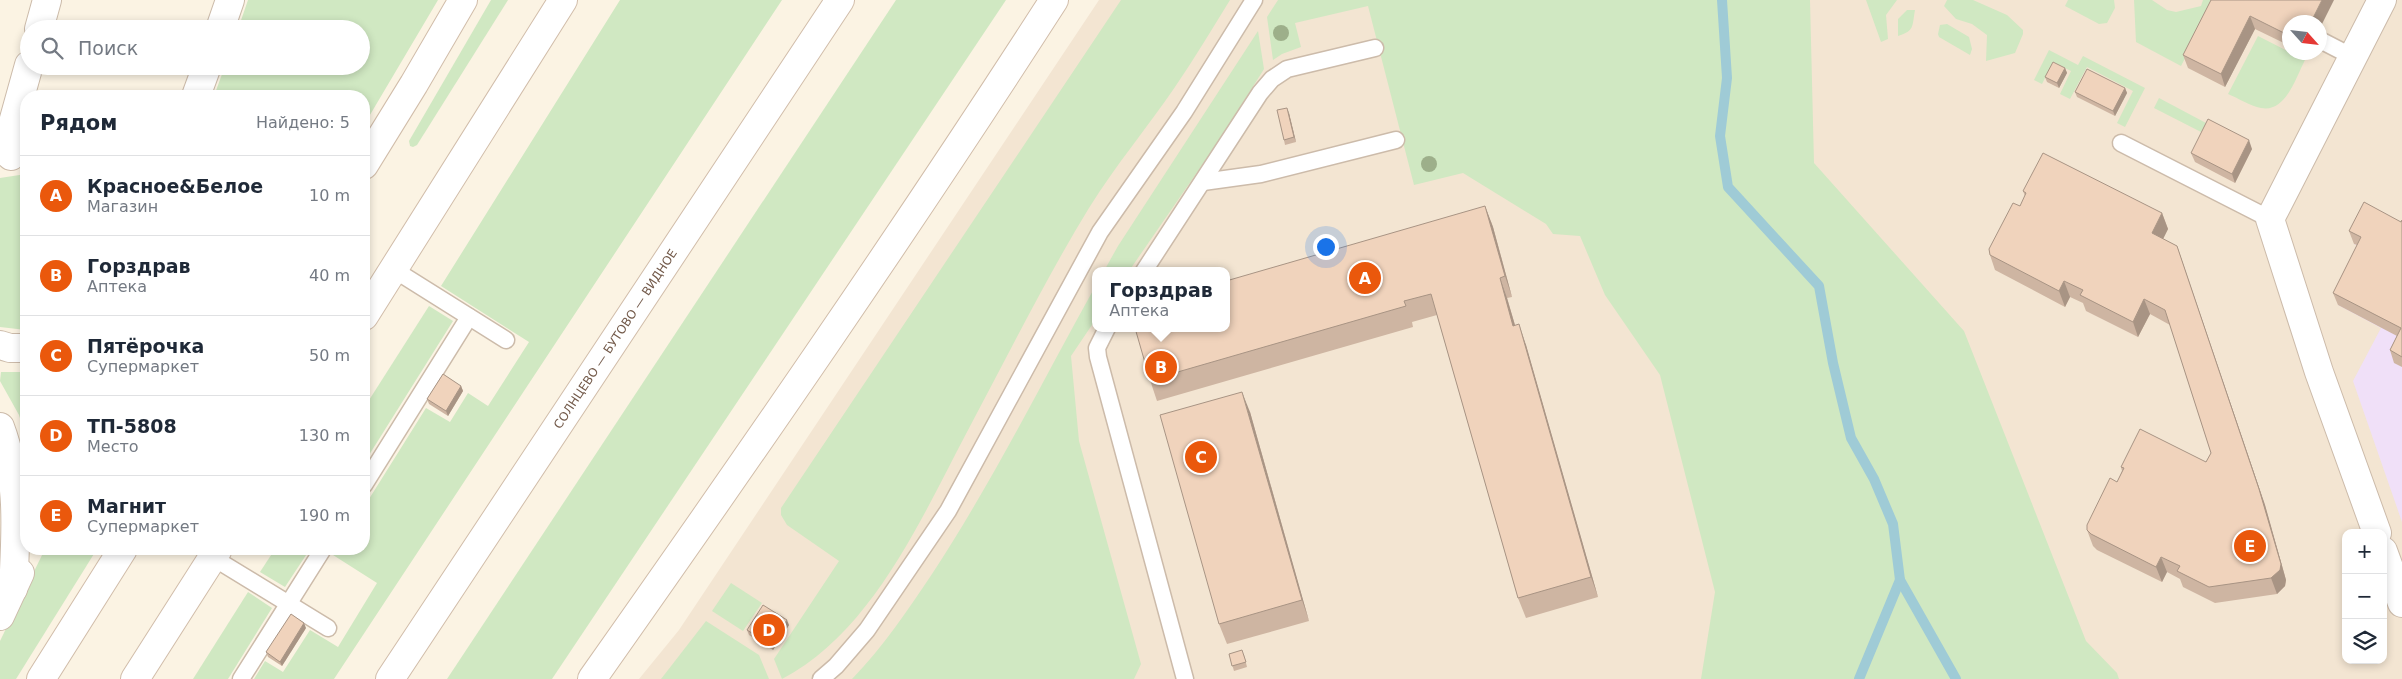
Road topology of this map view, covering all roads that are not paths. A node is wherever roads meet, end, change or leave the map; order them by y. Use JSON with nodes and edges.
{"nodes":[{"id":1,"x":47,"y":0,"type":"edge"},
{"id":2,"x":230,"y":0,"type":"edge"},
{"id":3,"x":463,"y":0,"type":"edge"},
{"id":4,"x":562,"y":0,"type":"edge"},
{"id":5,"x":840,"y":0,"type":"edge"},
{"id":6,"x":1054,"y":0,"type":"edge"},
{"id":7,"x":1254,"y":0,"type":"edge"},
{"id":8,"x":2382,"y":0,"type":"edge"},
{"id":9,"x":41,"y":20,"type":"edge"},
{"id":10,"x":223,"y":20,"type":"edge"},
{"id":11,"x":2327,"y":44,"type":"edge"},
{"id":12,"x":1375,"y":48,"type":"dead end"},
{"id":13,"x":2353,"y":57,"type":"junction"},
{"id":14,"x":26,"y":75,"type":"edge"},
{"id":15,"x":204,"y":75,"type":"edge"},
{"id":16,"x":22,"y":90,"type":"edge"},
{"id":17,"x":198,"y":90,"type":"edge"},
{"id":18,"x":20,"y":97,"type":"edge"},
{"id":19,"x":1396,"y":140,"type":"dead end"},
{"id":20,"x":2121,"y":144,"type":"dead end"},
{"id":21,"x":370,"y":155,"type":"edge"},
{"id":22,"x":12,"y":156,"type":"edge"},
{"id":23,"x":1203,"y":182,"type":"junction"},
{"id":24,"x":2270,"y":219,"type":"junction"},
{"id":25,"x":1147,"y":267,"type":"edge"},
{"id":26,"x":394,"y":269,"type":"junction"},
{"id":27,"x":370,"y":307,"type":"edge"},
{"id":28,"x":470,"y":318,"type":"junction"},
{"id":29,"x":1105,"y":332,"type":"edge"},
{"id":30,"x":506,"y":340,"type":"dead end"},
{"id":31,"x":0,"y":345,"type":"edge"},
{"id":32,"x":20,"y":348,"type":"edge"},
{"id":33,"x":0,"y":426,"type":"edge"},
{"id":34,"x":370,"y":476,"type":"edge"},
{"id":35,"x":2376,"y":529,"type":"edge"},
{"id":36,"x":28,"y":555,"type":"edge"},
{"id":37,"x":119,"y":555,"type":"edge"},
{"id":38,"x":214,"y":555,"type":"edge"},
{"id":39,"x":218,"y":555,"type":"edge"},
{"id":40,"x":319,"y":555,"type":"edge"},
{"id":41,"x":2387,"y":562,"type":"edge"},
{"id":42,"x":13,"y":589,"type":"junction"},
{"id":43,"x":2402,"y":603,"type":"edge"},
{"id":44,"x":288,"y":604,"type":"junction"},
{"id":45,"x":0,"y":616,"type":"edge"},
{"id":46,"x":328,"y":628,"type":"dead end"},
{"id":47,"x":41,"y":679,"type":"edge"},
{"id":48,"x":135,"y":679,"type":"edge"},
{"id":49,"x":241,"y":679,"type":"edge"},
{"id":50,"x":390,"y":679,"type":"edge"},
{"id":51,"x":592,"y":679,"type":"edge"},
{"id":52,"x":821,"y":679,"type":"edge"},
{"id":53,"x":1186,"y":679,"type":"edge"}],
"edges":[{"from":1,"to":9,"type":"main road"},
{"from":2,"to":10,"type":"main road"},
{"from":3,"to":21,"type":"main road"},
{"from":4,"to":26,"type":"main road"},
{"from":5,"to":50,"type":"main road","name":"СОЛНЦЕВО — БУТОВО — ВИДНОЕ"},
{"from":6,"to":51,"type":"main road"},
{"from":7,"to":52,"type":"lane"},
{"from":8,"to":13,"type":"main road"},
{"from":11,"to":13,"type":"lane"},
{"from":12,"to":23,"type":"lane"},
{"from":13,"to":24,"type":"main road"},
{"from":14,"to":16,"type":"main road"},
{"from":15,"to":17,"type":"main road"},
{"from":18,"to":22,"type":"main road"},
{"from":19,"to":23,"type":"lane"},
{"from":20,"to":24,"type":"lane"},
{"from":23,"to":25,"type":"lane"},
{"from":24,"to":35,"type":"main road"},
{"from":26,"to":27,"type":"main road"},
{"from":26,"to":28,"type":"lane"},
{"from":28,"to":30,"type":"lane"},
{"from":28,"to":34,"type":"lane"},
{"from":29,"to":53,"type":"lane"},
{"from":31,"to":32,"type":"main road"},
{"from":33,"to":42,"type":"main road"},
{"from":36,"to":42,"type":"main road"},
{"from":37,"to":47,"type":"main road"},
{"from":38,"to":48,"type":"main road"},
{"from":39,"to":44,"type":"lane"},
{"from":40,"to":44,"type":"lane"},
{"from":41,"to":43,"type":"main road"},
{"from":42,"to":45,"type":"main road"},
{"from":44,"to":46,"type":"lane"},
{"from":44,"to":49,"type":"lane"}]}
